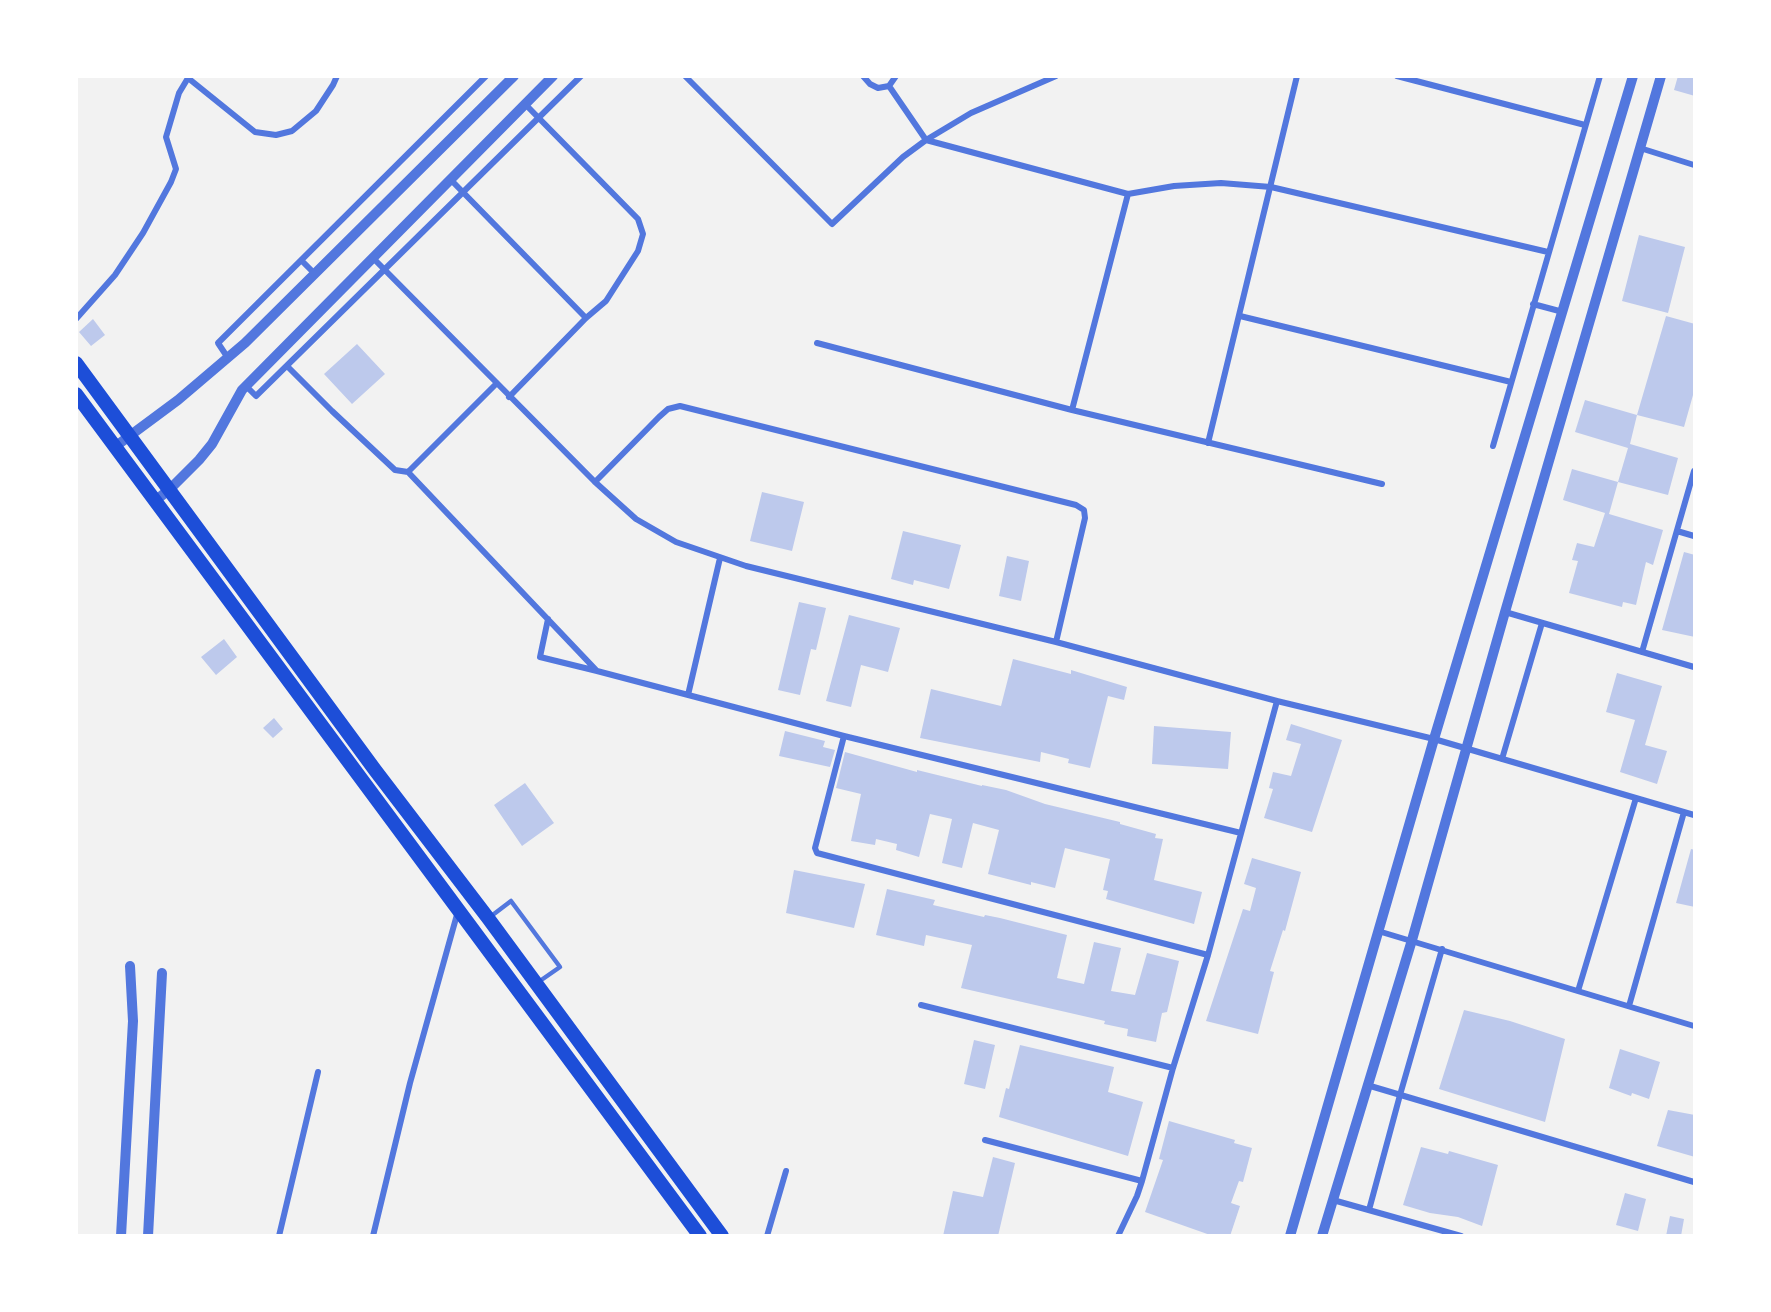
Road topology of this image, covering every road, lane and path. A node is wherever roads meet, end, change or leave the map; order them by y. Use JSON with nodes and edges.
{"nodes":[{"id":1,"x":337,"y":76,"type":"edge"},
{"id":2,"x":486,"y":76,"type":"edge"},
{"id":3,"x":513,"y":76,"type":"edge"},
{"id":4,"x":553,"y":76,"type":"edge"},
{"id":5,"x":581,"y":76,"type":"edge"},
{"id":6,"x":685,"y":76,"type":"edge"},
{"id":7,"x":863,"y":76,"type":"edge"},
{"id":8,"x":896,"y":76,"type":"edge"},
{"id":9,"x":1056,"y":76,"type":"edge"},
{"id":10,"x":1297,"y":76,"type":"edge"},
{"id":11,"x":1397,"y":76,"type":"edge"},
{"id":12,"x":1600,"y":76,"type":"edge"},
{"id":13,"x":1633,"y":76,"type":"edge"},
{"id":14,"x":1661,"y":76,"type":"edge"},
{"id":15,"x":1043,"y":79,"type":"edge"},
{"id":16,"x":889,"y":86,"type":"junction"},
{"id":17,"x":525,"y":104,"type":"junction"},
{"id":18,"x":539,"y":117,"type":"junction"},
{"id":19,"x":1585,"y":125,"type":"junction"},
{"id":20,"x":926,"y":140,"type":"junction"},
{"id":21,"x":1640,"y":148,"type":"junction"},
{"id":22,"x":1695,"y":165,"type":"edge"},
{"id":23,"x":451,"y":180,"type":"junction"},
{"id":24,"x":1271,"y":187,"type":"junction"},
{"id":25,"x":462,"y":193,"type":"junction"},
{"id":26,"x":1128,"y":194,"type":"junction"},
{"id":27,"x":1548,"y":252,"type":"junction"},
{"id":28,"x":373,"y":258,"type":"junction"},
{"id":29,"x":301,"y":260,"type":"junction"},
{"id":30,"x":384,"y":269,"type":"junction"},
{"id":31,"x":315,"y":274,"type":"junction"},
{"id":32,"x":1533,"y":304,"type":"junction"},
{"id":33,"x":1563,"y":312,"type":"junction"},
{"id":34,"x":1240,"y":316,"type":"junction"},
{"id":35,"x":586,"y":318,"type":"junction"},
{"id":36,"x":76,"y":319,"type":"edge"},
{"id":37,"x":817,"y":344,"type":"dead end"},
{"id":38,"x":228,"y":357,"type":"junction"},
{"id":39,"x":76,"y":363,"type":"edge"},
{"id":40,"x":287,"y":366,"type":"junction"},
{"id":41,"x":1510,"y":382,"type":"junction"},
{"id":42,"x":497,"y":383,"type":"junction"},
{"id":43,"x":246,"y":386,"type":"junction"},
{"id":44,"x":76,"y":394,"type":"edge"},
{"id":45,"x":509,"y":397,"type":"junction"},
{"id":46,"x":1072,"y":410,"type":"junction"},
{"id":47,"x":130,"y":436,"type":"junction"},
{"id":48,"x":1208,"y":443,"type":"junction"},
{"id":49,"x":116,"y":446,"type":"junction"},
{"id":50,"x":1493,"y":446,"type":"dead end"},
{"id":51,"x":1695,"y":471,"type":"edge"},
{"id":52,"x":408,"y":472,"type":"junction"},
{"id":53,"x":595,"y":482,"type":"junction"},
{"id":54,"x":1382,"y":484,"type":"dead end"},
{"id":55,"x":170,"y":489,"type":"junction"},
{"id":56,"x":156,"y":500,"type":"junction"},
{"id":57,"x":1677,"y":531,"type":"junction"},
{"id":58,"x":1695,"y":536,"type":"edge"},
{"id":59,"x":720,"y":558,"type":"junction"},
{"id":60,"x":1505,"y":612,"type":"junction"},
{"id":61,"x":548,"y":619,"type":"junction"},
{"id":62,"x":1542,"y":623,"type":"junction"},
{"id":63,"x":1056,"y":642,"type":"junction"},
{"id":64,"x":1642,"y":652,"type":"junction"},
{"id":65,"x":1695,"y":667,"type":"edge"},
{"id":66,"x":597,"y":671,"type":"junction"},
{"id":67,"x":688,"y":695,"type":"junction"},
{"id":68,"x":1277,"y":701,"type":"junction"},
{"id":69,"x":844,"y":736,"type":"junction"},
{"id":70,"x":1434,"y":739,"type":"junction"},
{"id":71,"x":1466,"y":748,"type":"junction"},
{"id":72,"x":1502,"y":759,"type":"junction"},
{"id":73,"x":1636,"y":798,"type":"junction"},
{"id":74,"x":1684,"y":812,"type":"junction"},
{"id":75,"x":1695,"y":815,"type":"edge"},
{"id":76,"x":1241,"y":833,"type":"junction"},
{"id":77,"x":458,"y":910,"type":"junction"},
{"id":78,"x":488,"y":918,"type":"junction"},
{"id":79,"x":1378,"y":931,"type":"junction"},
{"id":80,"x":1412,"y":940,"type":"junction"},
{"id":81,"x":1442,"y":950,"type":"junction"},
{"id":82,"x":1208,"y":956,"type":"junction"},
{"id":83,"x":130,"y":966,"type":"dead end"},
{"id":84,"x":162,"y":973,"type":"dead end"},
{"id":85,"x":536,"y":984,"type":"junction"},
{"id":86,"x":1578,"y":991,"type":"junction"},
{"id":87,"x":921,"y":1005,"type":"dead end"},
{"id":88,"x":1629,"y":1006,"type":"junction"},
{"id":89,"x":1695,"y":1026,"type":"edge"},
{"id":90,"x":1173,"y":1068,"type":"junction"},
{"id":91,"x":318,"y":1072,"type":"dead end"},
{"id":92,"x":1367,"y":1085,"type":"junction"},
{"id":93,"x":1400,"y":1095,"type":"junction"},
{"id":94,"x":985,"y":1140,"type":"dead end"},
{"id":95,"x":786,"y":1171,"type":"dead end"},
{"id":96,"x":1142,"y":1181,"type":"junction"},
{"id":97,"x":1695,"y":1182,"type":"edge"},
{"id":98,"x":1333,"y":1200,"type":"junction"},
{"id":99,"x":1369,"y":1210,"type":"junction"},
{"id":100,"x":121,"y":1236,"type":"edge"},
{"id":101,"x":148,"y":1236,"type":"edge"},
{"id":102,"x":279,"y":1236,"type":"edge"},
{"id":103,"x":373,"y":1236,"type":"edge"},
{"id":104,"x":700,"y":1236,"type":"edge"},
{"id":105,"x":723,"y":1236,"type":"edge"},
{"id":106,"x":767,"y":1236,"type":"edge"},
{"id":107,"x":1118,"y":1236,"type":"edge"},
{"id":108,"x":1290,"y":1236,"type":"edge"},
{"id":109,"x":1322,"y":1236,"type":"edge"},
{"id":110,"x":1461,"y":1236,"type":"edge"}],
"edges":[{"from":1,"to":36,"type":"street"},
{"from":2,"to":29,"type":"street"},
{"from":3,"to":31,"type":"street"},
{"from":4,"to":17,"type":"street"},
{"from":5,"to":18,"type":"street"},
{"from":6,"to":20,"type":"street"},
{"from":7,"to":16,"type":"street"},
{"from":8,"to":16,"type":"street"},
{"from":9,"to":15,"type":"street"},
{"from":10,"to":24,"type":"street"},
{"from":11,"to":19,"type":"street"},
{"from":12,"to":19,"type":"street"},
{"from":13,"to":33,"type":"street"},
{"from":14,"to":21,"type":"street"},
{"from":15,"to":20,"type":"street"},
{"from":16,"to":20,"type":"street"},
{"from":17,"to":18,"type":"street"},
{"from":17,"to":23,"type":"street"},
{"from":18,"to":25,"type":"street"},
{"from":18,"to":35,"type":"street"},
{"from":19,"to":27,"type":"street"},
{"from":20,"to":26,"type":"street"},
{"from":21,"to":22,"type":"street"},
{"from":21,"to":60,"type":"street"},
{"from":23,"to":25,"type":"street"},
{"from":23,"to":28,"type":"street"},
{"from":24,"to":26,"type":"street"},
{"from":24,"to":27,"type":"street"},
{"from":24,"to":34,"type":"street"},
{"from":25,"to":30,"type":"street"},
{"from":25,"to":35,"type":"street"},
{"from":26,"to":46,"type":"street"},
{"from":27,"to":32,"type":"street"},
{"from":28,"to":30,"type":"street"},
{"from":28,"to":43,"type":"street"},
{"from":29,"to":31,"type":"street"},
{"from":29,"to":38,"type":"street"},
{"from":30,"to":40,"type":"street"},
{"from":30,"to":42,"type":"street"},
{"from":31,"to":38,"type":"street"},
{"from":32,"to":33,"type":"street"},
{"from":32,"to":41,"type":"street"},
{"from":33,"to":70,"type":"street"},
{"from":34,"to":41,"type":"street"},
{"from":34,"to":48,"type":"street"},
{"from":35,"to":45,"type":"street"},
{"from":37,"to":46,"type":"street"},
{"from":38,"to":47,"type":"street"},
{"from":39,"to":47,"type":"main road"},
{"from":40,"to":43,"type":"street"},
{"from":40,"to":52,"type":"street"},
{"from":41,"to":50,"type":"street"},
{"from":42,"to":45,"type":"street"},
{"from":42,"to":52,"type":"street"},
{"from":43,"to":55,"type":"street"},
{"from":44,"to":49,"type":"main road"},
{"from":45,"to":53,"type":"street"},
{"from":46,"to":48,"type":"street"},
{"from":47,"to":49,"type":"street"},
{"from":47,"to":55,"type":"main road"},
{"from":48,"to":54,"type":"street"},
{"from":49,"to":56,"type":"main road"},
{"from":51,"to":57,"type":"street"},
{"from":52,"to":61,"type":"street"},
{"from":53,"to":59,"type":"street"},
{"from":53,"to":63,"type":"street"},
{"from":55,"to":56,"type":"street"},
{"from":55,"to":78,"type":"main road"},
{"from":56,"to":77,"type":"main road"},
{"from":57,"to":58,"type":"street"},
{"from":57,"to":64,"type":"street"},
{"from":59,"to":63,"type":"street"},
{"from":59,"to":67,"type":"street"},
{"from":60,"to":62,"type":"street"},
{"from":60,"to":71,"type":"street"},
{"from":61,"to":66,"type":"street"},
{"from":61,"to":66,"type":"street"},
{"from":62,"to":64,"type":"street"},
{"from":62,"to":72,"type":"street"},
{"from":63,"to":68,"type":"street"},
{"from":64,"to":65,"type":"street"},
{"from":66,"to":67,"type":"street"},
{"from":67,"to":69,"type":"street"},
{"from":68,"to":70,"type":"street"},
{"from":68,"to":76,"type":"street"},
{"from":69,"to":76,"type":"street"},
{"from":69,"to":82,"type":"street"},
{"from":70,"to":71,"type":"street"},
{"from":70,"to":79,"type":"street"},
{"from":71,"to":72,"type":"street"},
{"from":71,"to":80,"type":"street"},
{"from":72,"to":73,"type":"street"},
{"from":73,"to":74,"type":"street"},
{"from":73,"to":86,"type":"street"},
{"from":74,"to":75,"type":"street"},
{"from":74,"to":88,"type":"street"},
{"from":76,"to":82,"type":"street"},
{"from":77,"to":103,"type":"street"},
{"from":77,"to":104,"type":"main road"},
{"from":78,"to":85,"type":"main road"},
{"from":78,"to":85,"type":"lane"},
{"from":79,"to":80,"type":"street"},
{"from":79,"to":108,"type":"street"},
{"from":80,"to":81,"type":"street"},
{"from":80,"to":92,"type":"street"},
{"from":81,"to":86,"type":"street"},
{"from":81,"to":93,"type":"street"},
{"from":82,"to":90,"type":"street"},
{"from":83,"to":100,"type":"street"},
{"from":84,"to":101,"type":"street"},
{"from":85,"to":105,"type":"main road"},
{"from":86,"to":88,"type":"street"},
{"from":87,"to":90,"type":"street"},
{"from":88,"to":89,"type":"street"},
{"from":90,"to":96,"type":"street"},
{"from":91,"to":102,"type":"street"},
{"from":92,"to":93,"type":"street"},
{"from":92,"to":98,"type":"street"},
{"from":93,"to":97,"type":"street"},
{"from":93,"to":99,"type":"street"},
{"from":94,"to":96,"type":"street"},
{"from":95,"to":106,"type":"street"},
{"from":96,"to":107,"type":"street"},
{"from":98,"to":99,"type":"street"},
{"from":98,"to":109,"type":"street"},
{"from":99,"to":110,"type":"street"}]}
